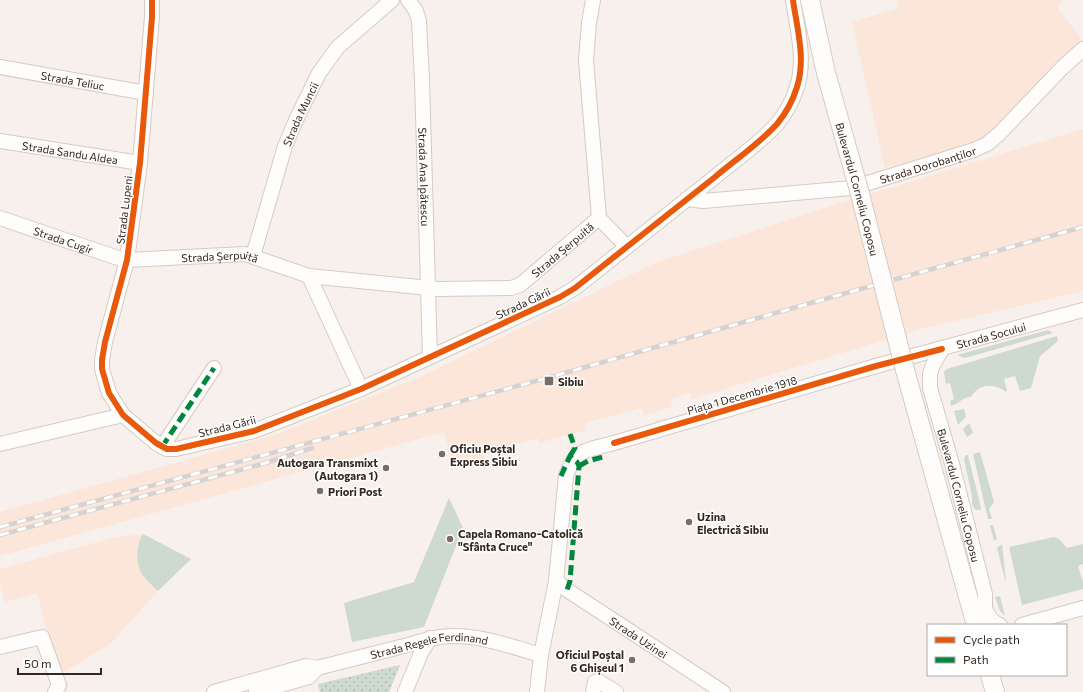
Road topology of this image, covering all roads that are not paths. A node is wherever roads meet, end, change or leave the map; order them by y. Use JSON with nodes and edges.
{"nodes":[{"id":1,"x":152,"y":0,"type":"edge"},
{"id":2,"x":392,"y":0,"type":"edge"},
{"id":3,"x":408,"y":0,"type":"edge"},
{"id":4,"x":593,"y":0,"type":"edge"},
{"id":5,"x":793,"y":0,"type":"edge"},
{"id":6,"x":810,"y":0,"type":"edge"},
{"id":7,"x":1083,"y":48,"type":"edge"},
{"id":8,"x":0,"y":67,"type":"edge"},
{"id":9,"x":146,"y":93,"type":"junction"},
{"id":10,"x":0,"y":141,"type":"edge"},
{"id":11,"x":140,"y":163,"type":"junction"},
{"id":12,"x":687,"y":200,"type":"junction"},
{"id":13,"x":0,"y":218,"type":"edge"},
{"id":14,"x":599,"y":218,"type":"junction"},
{"id":15,"x":627,"y":247,"type":"junction"},
{"id":16,"x":253,"y":256,"type":"junction"},
{"id":17,"x":127,"y":260,"type":"junction"},
{"id":18,"x":309,"y":276,"type":"junction"},
{"id":19,"x":428,"y":288,"type":"junction"},
{"id":20,"x":1083,"y":310,"type":"edge"},
{"id":21,"x":942,"y":349,"type":"junction"},
{"id":22,"x":430,"y":357,"type":"junction"},
{"id":23,"x":876,"y":366,"type":"junction"},
{"id":24,"x":214,"y":368,"type":"dead end"},
{"id":25,"x":361,"y":389,"type":"junction"},
{"id":26,"x":933,"y":399,"type":"junction"},
{"id":27,"x":123,"y":415,"type":"junction"},
{"id":28,"x":0,"y":444,"type":"edge"},
{"id":29,"x":162,"y":447,"type":"junction"},
{"id":30,"x":556,"y":581,"type":"junction"},
{"id":31,"x":1083,"y":608,"type":"edge"},
{"id":32,"x":986,"y":609,"type":"junction"},
{"id":33,"x":976,"y":624,"type":"edge"},
{"id":34,"x":982,"y":624,"type":"edge"},
{"id":35,"x":998,"y":624,"type":"edge"},
{"id":36,"x":1026,"y":624,"type":"edge"},
{"id":37,"x":430,"y":638,"type":"junction"},
{"id":38,"x":0,"y":647,"type":"edge"},
{"id":39,"x":541,"y":655,"type":"junction"},
{"id":40,"x":317,"y":668,"type":"junction"},
{"id":41,"x":990,"y":676,"type":"edge"},
{"id":42,"x":717,"y":690,"type":"edge"},
{"id":43,"x":55,"y":692,"type":"edge"},
{"id":44,"x":214,"y":692,"type":"edge"},
{"id":45,"x":256,"y":692,"type":"edge"},
{"id":46,"x":405,"y":692,"type":"edge"},
{"id":47,"x":537,"y":692,"type":"edge"},
{"id":48,"x":593,"y":692,"type":"edge"},
{"id":49,"x":616,"y":692,"type":"edge"},
{"id":50,"x":995,"y":692,"type":"edge"}],
"edges":[{"from":1,"to":9,"type":"street","name":"Strada Lupeni"},
{"from":2,"to":16,"type":"street","name":"Strada Muncii"},
{"from":3,"to":19,"type":"street","name":"Strada Ana Ipătescu"},
{"from":4,"to":14,"type":"street","name":"Strada Șerpuită"},
{"from":5,"to":12,"type":"street","name":"Strada Gării"},
{"from":6,"to":33,"type":"main road","name":"Bulevardul Corneliu Coposu","bridge":true},
{"from":7,"to":12,"type":"street","name":"Strada Dorobanților"},
{"from":8,"to":9,"type":"street","name":"Strada Teliuc"},
{"from":9,"to":11,"type":"street","name":"Strada Lupeni"},
{"from":10,"to":11,"type":"street","name":"Strada Sandu Aldea"},
{"from":11,"to":17,"type":"street","name":"Strada Lupeni"},
{"from":12,"to":15,"type":"street","name":"Strada Gării"},
{"from":13,"to":17,"type":"street","name":"Strada Cugir"},
{"from":14,"to":15,"type":"street"},
{"from":14,"to":19,"type":"street","name":"Strada Șerpuită"},
{"from":15,"to":22,"type":"street","name":"Strada Gării"},
{"from":16,"to":17,"type":"street","name":"Strada Șerpuită"},
{"from":16,"to":18,"type":"street","name":"Strada Șerpuită"},
{"from":17,"to":27,"type":"street","name":"Strada Lupeni"},
{"from":18,"to":19,"type":"street","name":"Strada Șerpuită"},
{"from":18,"to":25,"type":"street"},
{"from":19,"to":22,"type":"street","name":"Strada Ana Ipătescu"},
{"from":20,"to":21,"type":"street","name":"Strada Socului"},
{"from":21,"to":23,"type":"street","name":"Strada Socului"},
{"from":21,"to":26,"type":"street","name":"Bulevardul Corneliu Coposu"},
{"from":22,"to":25,"type":"street","name":"Strada Gării"},
{"from":23,"to":26,"type":"street"},
{"from":23,"to":30,"type":"street","name":"Piața 1 Decembrie 1918"},
{"from":24,"to":29,"type":"street"},
{"from":25,"to":29,"type":"street","name":"Strada Gării"},
{"from":26,"to":32,"type":"street","name":"Bulevardul Corneliu Coposu"},
{"from":27,"to":28,"type":"street"},
{"from":27,"to":29,"type":"street"},
{"from":30,"to":39,"type":"street","name":"Piața 1 Decembrie 1918"},
{"from":30,"to":42,"type":"street","name":"Strada Uzinei"},
{"from":31,"to":36,"type":"street"},
{"from":32,"to":34,"type":"street","name":"Bulevardul Corneliu Coposu"},
{"from":32,"to":35,"type":"street"},
{"from":37,"to":39,"type":"street","name":"Strada Regele Ferdinand"},
{"from":37,"to":40,"type":"street","name":"Strada Regele Ferdinand"},
{"from":37,"to":46,"type":"street"},
{"from":38,"to":43,"type":"street"},
{"from":39,"to":47,"type":"street","name":"Piața 1 Decembrie 1918"},
{"from":40,"to":44,"type":"street","name":"Strada Regele Ferdinand"},
{"from":40,"to":45,"type":"street","name":"Strada Regele Ferdinand"},
{"from":41,"to":50,"type":"main road"},
{"from":48,"to":49,"type":"street"}]}
